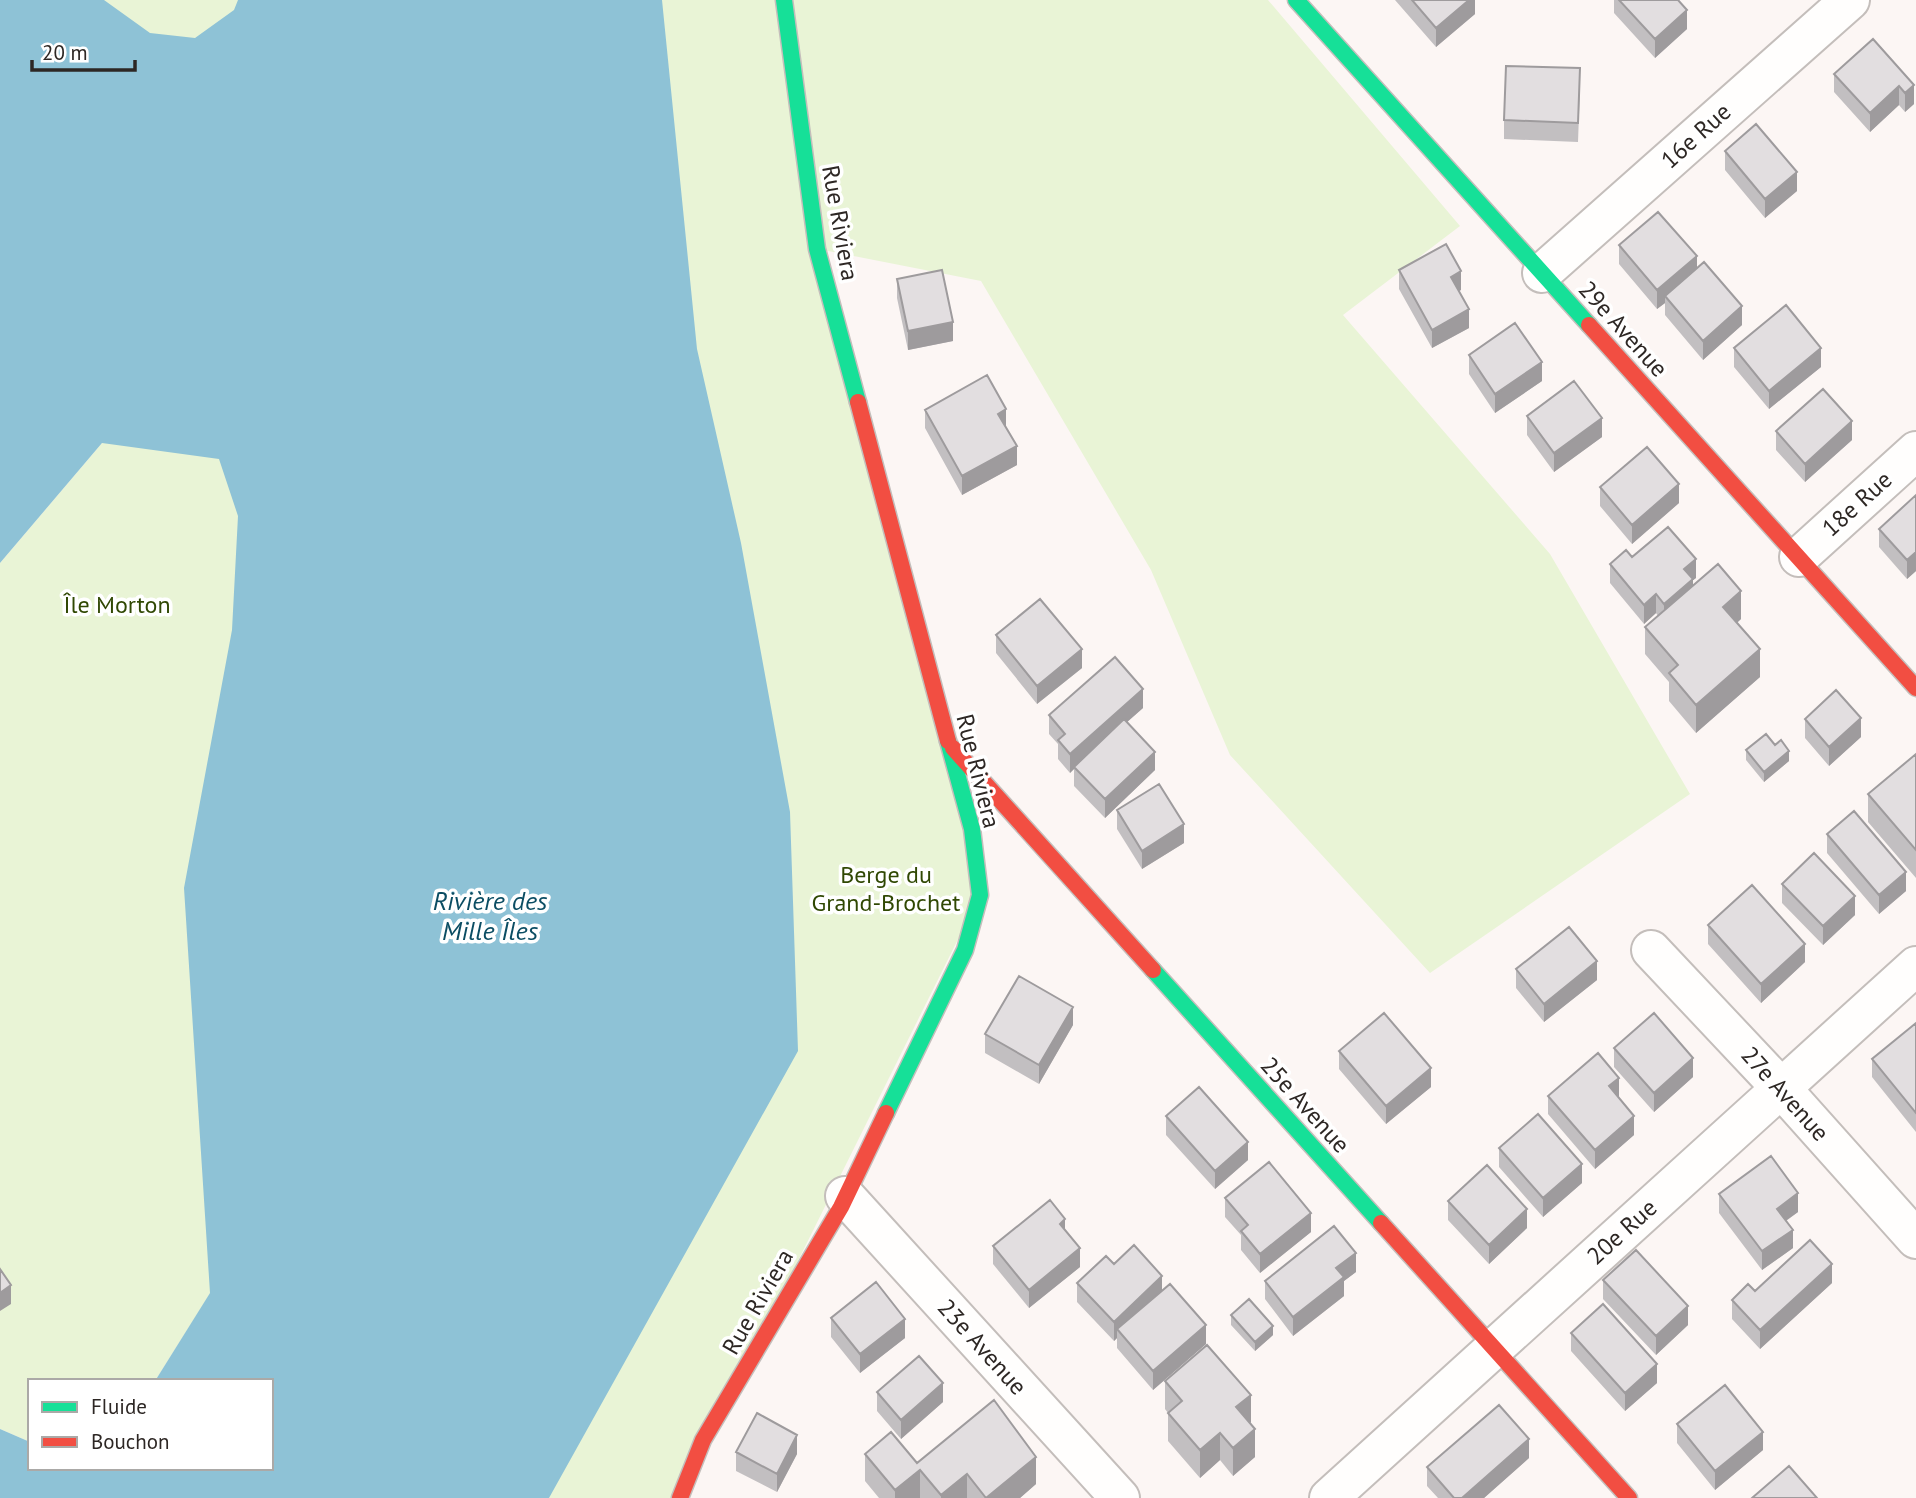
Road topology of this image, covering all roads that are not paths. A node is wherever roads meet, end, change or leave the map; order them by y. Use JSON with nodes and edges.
{"nodes":[{"id":1,"x":784,"y":0,"type":"edge"},
{"id":2,"x":1296,"y":0,"type":"edge"},
{"id":3,"x":1850,"y":0,"type":"edge"},
{"id":4,"x":1542,"y":273,"type":"junction"},
{"id":5,"x":1916,"y":451,"type":"edge"},
{"id":6,"x":1799,"y":557,"type":"junction"},
{"id":7,"x":1916,"y":688,"type":"edge"},
{"id":8,"x":948,"y":742,"type":"junction"},
{"id":9,"x":1651,"y":950,"type":"dead end"},
{"id":10,"x":1916,"y":966,"type":"edge"},
{"id":11,"x":1781,"y":1088,"type":"junction"},
{"id":12,"x":845,"y":1196,"type":"junction"},
{"id":13,"x":1916,"y":1239,"type":"edge"},
{"id":14,"x":1494,"y":1348,"type":"junction"},
{"id":15,"x":680,"y":1498,"type":"edge"},
{"id":16,"x":1120,"y":1498,"type":"edge"},
{"id":17,"x":1329,"y":1498,"type":"edge"},
{"id":18,"x":1629,"y":1498,"type":"edge"}],
"edges":[{"from":1,"to":8,"type":"street","name":"Rue Riviera"},
{"from":2,"to":4,"type":"street","name":"29e Avenue"},
{"from":3,"to":4,"type":"street","name":"16e Rue"},
{"from":4,"to":6,"type":"street","name":"29e Avenue"},
{"from":5,"to":6,"type":"street","name":"18e Rue"},
{"from":6,"to":7,"type":"street","name":"29e Avenue"},
{"from":8,"to":12,"type":"street","name":"Rue Riviera"},
{"from":8,"to":14,"type":"street","name":"25e Avenue"},
{"from":9,"to":11,"type":"street","name":"27e Avenue"},
{"from":10,"to":11,"type":"street","name":"20e Rue"},
{"from":11,"to":13,"type":"street","name":"27e Avenue"},
{"from":11,"to":14,"type":"street","name":"20e Rue"},
{"from":12,"to":15,"type":"street","name":"Rue Riviera"},
{"from":12,"to":16,"type":"street","name":"23e Avenue"},
{"from":14,"to":17,"type":"street","name":"20e Rue"},
{"from":14,"to":18,"type":"street","name":"25e Avenue"}]}
